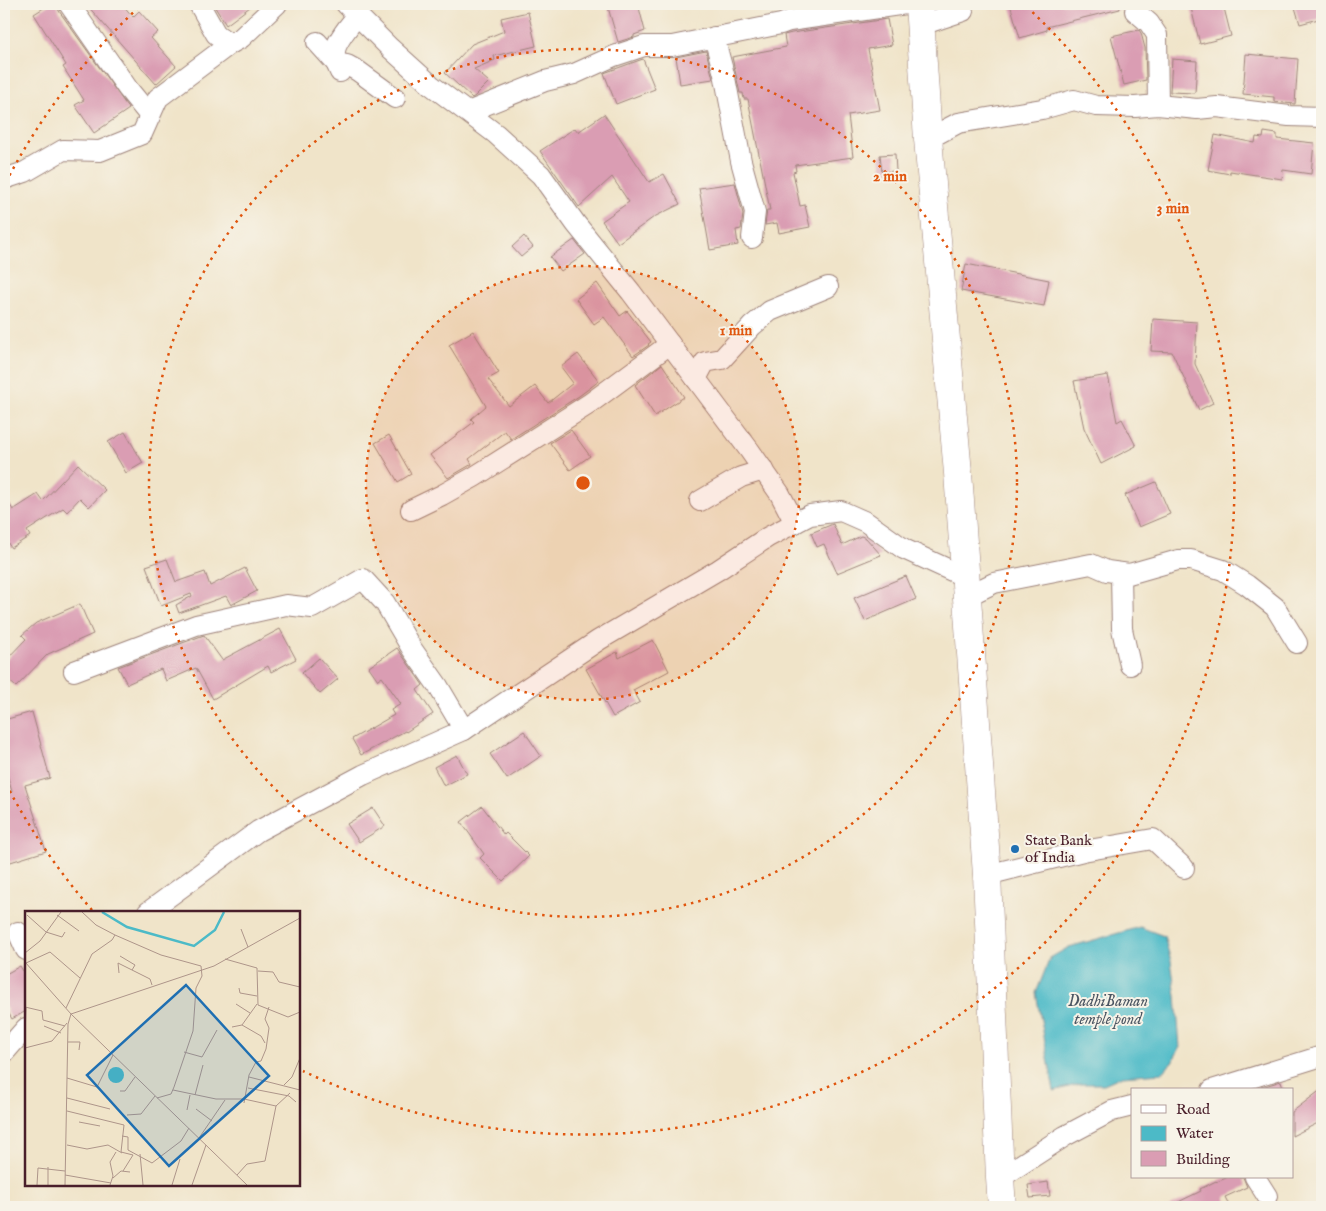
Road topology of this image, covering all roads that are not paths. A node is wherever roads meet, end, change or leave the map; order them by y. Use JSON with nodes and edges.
{"nodes":[{"id":1,"x":69,"y":4,"type":"edge"},
{"id":2,"x":199,"y":4,"type":"edge"},
{"id":3,"x":276,"y":4,"type":"edge"},
{"id":4,"x":352,"y":10,"type":"edge"},
{"id":5,"x":915,"y":11,"type":"edge"},
{"id":6,"x":962,"y":11,"type":"dead end"},
{"id":7,"x":1135,"y":11,"type":"dead end"},
{"id":8,"x":714,"y":37,"type":"junction"},
{"id":9,"x":317,"y":42,"type":"dead end"},
{"id":10,"x":230,"y":44,"type":"junction"},
{"id":11,"x":339,"y":70,"type":"junction"},
{"id":12,"x":395,"y":98,"type":"dead end"},
{"id":13,"x":1158,"y":105,"type":"junction"},
{"id":14,"x":468,"y":112,"type":"junction"},
{"id":15,"x":150,"y":116,"type":"junction"},
{"id":16,"x":1322,"y":117,"type":"edge"},
{"id":17,"x":928,"y":139,"type":"junction"},
{"id":18,"x":4,"y":179,"type":"edge"},
{"id":19,"x":752,"y":238,"type":"dead end"},
{"id":20,"x":828,"y":287,"type":"dead end"},
{"id":21,"x":670,"y":344,"type":"junction"},
{"id":22,"x":696,"y":379,"type":"junction"},
{"id":23,"x":764,"y":470,"type":"junction"},
{"id":24,"x":700,"y":500,"type":"dead end"},
{"id":25,"x":410,"y":510,"type":"dead end"},
{"id":26,"x":795,"y":523,"type":"junction"},
{"id":27,"x":1121,"y":573,"type":"junction"},
{"id":28,"x":966,"y":587,"type":"junction"},
{"id":29,"x":1297,"y":643,"type":"dead end"},
{"id":30,"x":1130,"y":665,"type":"dead end"},
{"id":31,"x":74,"y":671,"type":"dead end"},
{"id":32,"x":464,"y":730,"type":"junction"},
{"id":33,"x":1184,"y":868,"type":"dead end"},
{"id":34,"x":987,"y":874,"type":"junction"},
{"id":35,"x":149,"y":911,"type":"edge"},
{"id":36,"x":25,"y":1029,"type":"edge"},
{"id":37,"x":4,"y":1052,"type":"edge"},
{"id":38,"x":1322,"y":1056,"type":"edge"},
{"id":39,"x":1218,"y":1088,"type":"edge"},
{"id":40,"x":1131,"y":1106,"type":"edge"},
{"id":41,"x":1000,"y":1178,"type":"junction"},
{"id":42,"x":1255,"y":1178,"type":"edge"},
{"id":43,"x":1268,"y":1196,"type":"dead end"},
{"id":44,"x":1002,"y":1207,"type":"edge"}],
"edges":[{"from":1,"to":15,"type":"street"},
{"from":2,"to":10,"type":"street"},
{"from":3,"to":10,"type":"street"},
{"from":4,"to":11,"type":"street"},
{"from":4,"to":14,"type":"street"},
{"from":5,"to":6,"type":"street"},
{"from":5,"to":8,"type":"street"},
{"from":5,"to":17,"type":"street"},
{"from":7,"to":13,"type":"street"},
{"from":8,"to":14,"type":"street"},
{"from":8,"to":19,"type":"street"},
{"from":9,"to":11,"type":"street"},
{"from":10,"to":15,"type":"street"},
{"from":11,"to":12,"type":"street"},
{"from":13,"to":16,"type":"street"},
{"from":13,"to":17,"type":"street"},
{"from":14,"to":21,"type":"street"},
{"from":15,"to":18,"type":"street"},
{"from":17,"to":28,"type":"street"},
{"from":20,"to":22,"type":"street"},
{"from":21,"to":22,"type":"street"},
{"from":21,"to":25,"type":"street"},
{"from":22,"to":23,"type":"street"},
{"from":23,"to":24,"type":"street"},
{"from":23,"to":26,"type":"street"},
{"from":26,"to":28,"type":"street"},
{"from":26,"to":32,"type":"street"},
{"from":27,"to":28,"type":"street"},
{"from":27,"to":29,"type":"street"},
{"from":27,"to":30,"type":"street"},
{"from":28,"to":34,"type":"street"},
{"from":31,"to":32,"type":"street"},
{"from":32,"to":35,"type":"street"},
{"from":33,"to":34,"type":"street"},
{"from":34,"to":41,"type":"street"},
{"from":36,"to":37,"type":"street"},
{"from":38,"to":39,"type":"street"},
{"from":40,"to":41,"type":"street"},
{"from":41,"to":44,"type":"street"},
{"from":42,"to":43,"type":"street"}]}
